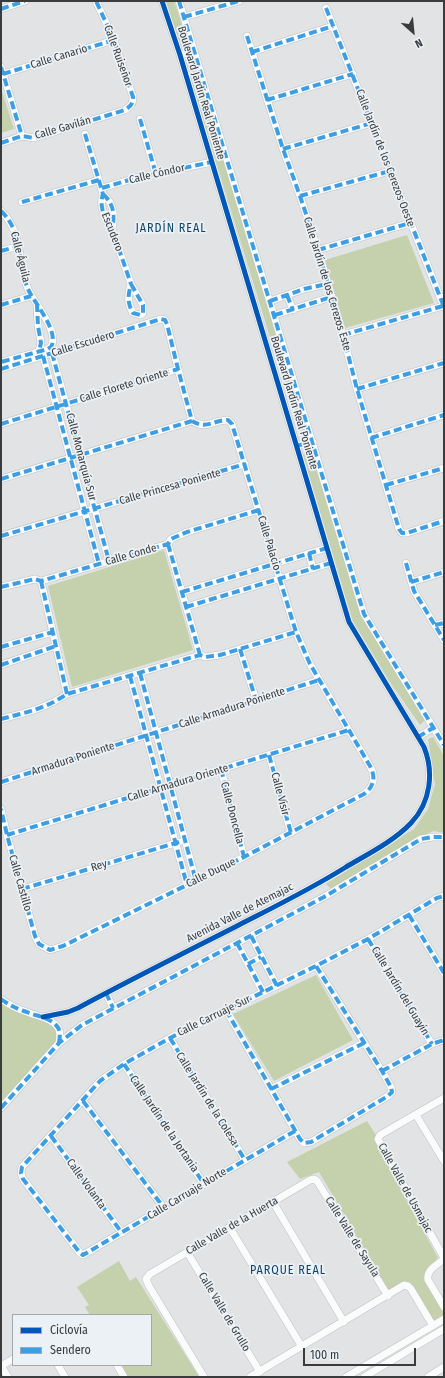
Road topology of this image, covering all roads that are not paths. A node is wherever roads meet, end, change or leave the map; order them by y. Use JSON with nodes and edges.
{"nodes":[{"id":1,"x":25,"y":1,"type":"edge"},
{"id":2,"x":96,"y":1,"type":"edge"},
{"id":3,"x":162,"y":1,"type":"edge"},
{"id":4,"x":179,"y":1,"type":"edge"},
{"id":5,"x":239,"y":1,"type":"edge"},
{"id":6,"x":1,"y":8,"type":"edge"},
{"id":7,"x":326,"y":8,"type":"dead end"},
{"id":8,"x":184,"y":17,"type":"junction"},
{"id":9,"x":333,"y":26,"type":"junction"},
{"id":10,"x":247,"y":36,"type":"dead end"},
{"id":11,"x":114,"y":40,"type":"junction"},
{"id":12,"x":194,"y":51,"type":"junction"},
{"id":13,"x":252,"y":52,"type":"junction"},
{"id":14,"x":180,"y":55,"type":"junction"},
{"id":15,"x":2,"y":70,"type":"edge"},
{"id":16,"x":353,"y":74,"type":"junction"},
{"id":17,"x":267,"y":100,"type":"junction"},
{"id":18,"x":125,"y":110,"type":"joint"},
{"id":19,"x":140,"y":119,"type":"dead end"},
{"id":20,"x":372,"y":123,"type":"junction"},
{"id":21,"x":85,"y":134,"type":"dead end"},
{"id":22,"x":22,"y":136,"type":"junction"},
{"id":23,"x":1,"y":142,"type":"edge"},
{"id":24,"x":283,"y":149,"type":"junction"},
{"id":25,"x":212,"y":162,"type":"junction"},
{"id":26,"x":390,"y":171,"type":"junction"},
{"id":27,"x":156,"y":174,"type":"junction"},
{"id":28,"x":99,"y":180,"type":"junction"},
{"id":29,"x":103,"y":191,"type":"junction"},
{"id":30,"x":300,"y":196,"type":"junction"},
{"id":31,"x":22,"y":202,"type":"dead end"},
{"id":32,"x":1,"y":211,"type":"edge"},
{"id":33,"x":410,"y":223,"type":"junction"},
{"id":34,"x":19,"y":246,"type":"junction"},
{"id":35,"x":318,"y":250,"type":"junction"},
{"id":36,"x":1,"y":251,"type":"edge"},
{"id":37,"x":131,"y":284,"type":"dead end"},
{"id":38,"x":327,"y":284,"type":"junction"},
{"id":39,"x":288,"y":295,"type":"junction"},
{"id":40,"x":31,"y":296,"type":"junction"},
{"id":41,"x":331,"y":297,"type":"junction"},
{"id":42,"x":270,"y":301,"type":"junction"},
{"id":43,"x":37,"y":304,"type":"junction"},
{"id":44,"x":1,"y":305,"type":"edge"},
{"id":45,"x":444,"y":306,"type":"edge"},
{"id":46,"x":293,"y":310,"type":"junction"},
{"id":47,"x":275,"y":315,"type":"junction"},
{"id":48,"x":343,"y":335,"type":"junction"},
{"id":49,"x":52,"y":353,"type":"junction"},
{"id":50,"x":41,"y":354,"type":"junction"},
{"id":51,"x":1,"y":362,"type":"edge"},
{"id":52,"x":444,"y":362,"type":"edge"},
{"id":53,"x":1,"y":369,"type":"edge"},
{"id":54,"x":178,"y":369,"type":"junction"},
{"id":55,"x":357,"y":389,"type":"junction"},
{"id":56,"x":66,"y":404,"type":"junction"},
{"id":57,"x":56,"y":407,"type":"junction"},
{"id":58,"x":444,"y":415,"type":"edge"},
{"id":59,"x":192,"y":421,"type":"junction"},
{"id":60,"x":1,"y":424,"type":"edge"},
{"id":61,"x":371,"y":438,"type":"junction"},
{"id":62,"x":313,"y":442,"type":"junction"},
{"id":63,"x":296,"y":446,"type":"junction"},
{"id":64,"x":80,"y":455,"type":"junction"},
{"id":65,"x":70,"y":458,"type":"junction"},
{"id":66,"x":244,"y":464,"type":"junction"},
{"id":67,"x":444,"y":468,"type":"edge"},
{"id":68,"x":1,"y":480,"type":"edge"},
{"id":69,"x":386,"y":485,"type":"junction"},
{"id":70,"x":95,"y":509,"type":"junction"},
{"id":71,"x":259,"y":510,"type":"junction"},
{"id":72,"x":85,"y":512,"type":"junction"},
{"id":73,"x":444,"y":521,"type":"edge"},
{"id":74,"x":1,"y":536,"type":"edge"},
{"id":75,"x":168,"y":544,"type":"junction"},
{"id":76,"x":327,"y":548,"type":"junction"},
{"id":77,"x":309,"y":554,"type":"junction"},
{"id":78,"x":109,"y":561,"type":"junction"},
{"id":79,"x":331,"y":563,"type":"junction"},
{"id":80,"x":406,"y":563,"type":"dead end"},
{"id":81,"x":99,"y":564,"type":"junction"},
{"id":82,"x":275,"y":564,"type":"junction"},
{"id":83,"x":313,"y":569,"type":"junction"},
{"id":84,"x":444,"y":572,"type":"edge"},
{"id":85,"x":280,"y":579,"type":"junction"},
{"id":86,"x":41,"y":581,"type":"junction"},
{"id":87,"x":411,"y":582,"type":"junction"},
{"id":88,"x":1,"y":587,"type":"edge"},
{"id":89,"x":182,"y":592,"type":"junction"},
{"id":90,"x":186,"y":607,"type":"junction"},
{"id":91,"x":444,"y":623,"type":"edge"},
{"id":92,"x":435,"y":625,"type":"junction"},
{"id":93,"x":53,"y":632,"type":"junction"},
{"id":94,"x":296,"y":632,"type":"junction"},
{"id":95,"x":444,"y":640,"type":"edge"},
{"id":96,"x":56,"y":646,"type":"junction"},
{"id":97,"x":1,"y":647,"type":"edge"},
{"id":98,"x":240,"y":649,"type":"junction"},
{"id":99,"x":200,"y":655,"type":"junction"},
{"id":100,"x":1,"y":665,"type":"edge"},
{"id":101,"x":140,"y":673,"type":"junction"},
{"id":102,"x":130,"y":676,"type":"junction"},
{"id":103,"x":319,"y":680,"type":"junction"},
{"id":104,"x":67,"y":694,"type":"junction"},
{"id":105,"x":256,"y":700,"type":"junction"},
{"id":106,"x":1,"y":719,"type":"edge"},
{"id":107,"x":433,"y":728,"type":"junction"},
{"id":108,"x":349,"y":730,"type":"junction"},
{"id":109,"x":156,"y":732,"type":"junction"},
{"id":110,"x":146,"y":736,"type":"junction"},
{"id":111,"x":418,"y":737,"type":"junction"},
{"id":112,"x":444,"y":745,"type":"edge"},
{"id":113,"x":269,"y":755,"type":"junction"},
{"id":114,"x":221,"y":770,"type":"junction"},
{"id":115,"x":1,"y":782,"type":"edge"},
{"id":116,"x":170,"y":785,"type":"junction"},
{"id":117,"x":160,"y":788,"type":"junction"},
{"id":118,"x":369,"y":790,"type":"joint"},
{"id":119,"x":426,"y":798,"type":"joint"},
{"id":120,"x":1,"y":809,"type":"edge"},
{"id":121,"x":291,"y":833,"type":"junction"},
{"id":122,"x":7,"y":835,"type":"junction"},
{"id":123,"x":444,"y":837,"type":"edge"},
{"id":124,"x":186,"y":841,"type":"junction"},
{"id":125,"x":175,"y":843,"type":"junction"},
{"id":126,"x":244,"y":857,"type":"junction"},
{"id":127,"x":196,"y":881,"type":"junction"},
{"id":128,"x":187,"y":885,"type":"junction"},
{"id":129,"x":316,"y":886,"type":"junction"},
{"id":130,"x":22,"y":889,"type":"junction"},
{"id":131,"x":444,"y":896,"type":"edge"},
{"id":132,"x":324,"y":897,"type":"junction"},
{"id":133,"x":409,"y":915,"type":"junction"},
{"id":134,"x":251,"y":936,"type":"junction"},
{"id":135,"x":368,"y":939,"type":"junction"},
{"id":136,"x":237,"y":943,"type":"junction"},
{"id":137,"x":50,"y":950,"type":"joint"},
{"id":138,"x":261,"y":957,"type":"junction"},
{"id":139,"x":248,"y":964,"type":"junction"},
{"id":140,"x":316,"y":966,"type":"junction"},
{"id":141,"x":444,"y":973,"type":"edge"},
{"id":142,"x":276,"y":986,"type":"junction"},
{"id":143,"x":263,"y":992,"type":"junction"},
{"id":144,"x":106,"y":993,"type":"junction"},
{"id":145,"x":1,"y":999,"type":"edge"},
{"id":146,"x":113,"y":1008,"type":"junction"},
{"id":147,"x":226,"y":1010,"type":"junction"},
{"id":148,"x":43,"y":1017,"type":"junction"},
{"id":149,"x":170,"y":1038,"type":"junction"},
{"id":150,"x":444,"y":1040,"type":"edge"},
{"id":151,"x":59,"y":1043,"type":"junction"},
{"id":152,"x":364,"y":1043,"type":"junction"},
{"id":153,"x":432,"y":1044,"type":"junction"},
{"id":154,"x":124,"y":1064,"type":"junction"},
{"id":155,"x":382,"y":1071,"type":"junction"},
{"id":156,"x":271,"y":1089,"type":"junction"},
{"id":157,"x":444,"y":1098,"type":"edge"},
{"id":158,"x":83,"y":1101,"type":"junction"},
{"id":159,"x":1,"y":1108,"type":"edge"},
{"id":160,"x":416,"y":1114,"type":"junction"},
{"id":161,"x":295,"y":1131,"type":"junction"},
{"id":162,"x":51,"y":1136,"type":"junction"},
{"id":163,"x":245,"y":1160,"type":"junction"},
{"id":164,"x":444,"y":1161,"type":"edge"},
{"id":165,"x":314,"y":1179,"type":"joint"},
{"id":166,"x":204,"y":1184,"type":"junction"},
{"id":167,"x":272,"y":1202,"type":"junction"},
{"id":168,"x":164,"y":1208,"type":"junction"},
{"id":169,"x":230,"y":1228,"type":"junction"},
{"id":170,"x":122,"y":1233,"type":"junction"},
{"id":171,"x":187,"y":1252,"type":"junction"},
{"id":172,"x":80,"y":1253,"type":"joint"},
{"id":173,"x":444,"y":1258,"type":"edge"},
{"id":174,"x":388,"y":1296,"type":"junction"},
{"id":175,"x":444,"y":1307,"type":"edge"},
{"id":176,"x":444,"y":1319,"type":"edge"},
{"id":177,"x":344,"y":1322,"type":"junction"},
{"id":178,"x":433,"y":1326,"type":"junction"},
{"id":179,"x":444,"y":1329,"type":"edge"},
{"id":180,"x":302,"y":1347,"type":"junction"},
{"id":181,"x":12,"y":1360,"type":"edge"},
{"id":182,"x":1,"y":1366,"type":"edge"},
{"id":183,"x":59,"y":1366,"type":"edge"},
{"id":184,"x":118,"y":1366,"type":"edge"},
{"id":185,"x":444,"y":1368,"type":"edge"},
{"id":186,"x":260,"y":1372,"type":"junction"},
{"id":187,"x":8,"y":1377,"type":"edge"},
{"id":188,"x":65,"y":1377,"type":"edge"},
{"id":189,"x":124,"y":1377,"type":"edge"},
{"id":190,"x":204,"y":1377,"type":"edge"},
{"id":191,"x":250,"y":1377,"type":"edge"},
{"id":192,"x":346,"y":1377,"type":"edge"},
{"id":193,"x":364,"y":1377,"type":"edge"},
{"id":194,"x":428,"y":1377,"type":"edge"}],
"edges":[{"from":1,"to":6,"type":"street"},
{"from":2,"to":11,"type":"street","name":"Calle Ruiseñor"},
{"from":3,"to":14,"type":"street","name":"Boulevard Jardín Real Poniente"},
{"from":4,"to":8,"type":"street","name":"Boulevard Jardín Real Poniente"},
{"from":5,"to":8,"type":"street"},
{"from":7,"to":9,"type":"street","name":"Calle Jardín de los Cerezos Oeste"},
{"from":8,"to":12,"type":"street","name":"Boulevard Jardín Real Poniente"},
{"from":9,"to":13,"type":"street"},
{"from":9,"to":16,"type":"street","name":"Calle Jardín de los Cerezos Oeste"},
{"from":10,"to":13,"type":"street","name":"Calle Jardín de los Cerezos Este"},
{"from":11,"to":15,"type":"street","name":"Calle Canario"},
{"from":11,"to":18,"type":"street","name":"Calle Ruiseñor"},
{"from":12,"to":14,"type":"street"},
{"from":12,"to":42,"type":"street","name":"Boulevard Jardín Real Poniente"},
{"from":13,"to":17,"type":"street","name":"Calle Jardín de los Cerezos Este"},
{"from":14,"to":25,"type":"street","name":"Boulevard Jardín Real Poniente"},
{"from":15,"to":22,"type":"street"},
{"from":16,"to":17,"type":"street"},
{"from":16,"to":20,"type":"street","name":"Calle Jardín de los Cerezos Oeste"},
{"from":17,"to":24,"type":"street","name":"Calle Jardín de los Cerezos Este"},
{"from":18,"to":22,"type":"street","name":"Calle Gavilán"},
{"from":19,"to":27,"type":"street"},
{"from":20,"to":24,"type":"street"},
{"from":20,"to":26,"type":"street","name":"Calle Jardín de los Cerezos Oeste"},
{"from":21,"to":28,"type":"street","name":"Escudero"},
{"from":22,"to":23,"type":"street","name":"Calle Gavilán"},
{"from":24,"to":30,"type":"street","name":"Calle Jardín de los Cerezos Este"},
{"from":25,"to":27,"type":"street","name":"Calle Cóndor"},
{"from":25,"to":63,"type":"street","name":"Boulevard Jardín Real Poniente"},
{"from":26,"to":30,"type":"street"},
{"from":26,"to":33,"type":"street","name":"Calle Jardín de los Cerezos Oeste"},
{"from":27,"to":29,"type":"street","name":"Calle Cóndor"},
{"from":28,"to":29,"type":"street","name":"Escudero"},
{"from":28,"to":31,"type":"street"},
{"from":29,"to":37,"type":"street","name":"Escudero"},
{"from":30,"to":35,"type":"street","name":"Calle Jardín de los Cerezos Este"},
{"from":32,"to":34,"type":"street","name":"Calle Águila"},
{"from":33,"to":35,"type":"street"},
{"from":33,"to":45,"type":"street","name":"Calle Jardín de los Cerezos Oeste"},
{"from":34,"to":36,"type":"street"},
{"from":34,"to":40,"type":"street","name":"Calle Águila"},
{"from":35,"to":38,"type":"street","name":"Calle Jardín de los Cerezos Este"},
{"from":38,"to":39,"type":"street"},
{"from":38,"to":41,"type":"street","name":"Calle Jardín de los Cerezos Este"},
{"from":39,"to":42,"type":"street"},
{"from":39,"to":46,"type":"street"},
{"from":40,"to":43,"type":"street","name":"Calle Águila"},
{"from":40,"to":44,"type":"street"},
{"from":41,"to":46,"type":"street"},
{"from":41,"to":48,"type":"street","name":"Calle Jardín de los Cerezos Este"},
{"from":42,"to":47,"type":"street","name":"Boulevard Jardín Real Poniente"},
{"from":43,"to":50,"type":"street"},
{"from":43,"to":50,"type":"street","name":"Calle Águila"},
{"from":45,"to":48,"type":"street"},
{"from":46,"to":47,"type":"street"},
{"from":47,"to":62,"type":"street","name":"Boulevard Jardín Real Poniente"},
{"from":48,"to":55,"type":"street","name":"Calle Jardín de los Cerezos Este"},
{"from":49,"to":50,"type":"street","name":"Calle Escudero"},
{"from":49,"to":54,"type":"street","name":"Calle Escudero"},
{"from":49,"to":56,"type":"street","name":"Calle Monarquía Sur"},
{"from":50,"to":51,"type":"street","name":"Calle Escudero"},
{"from":50,"to":53,"type":"street","name":"Calle Escudero"},
{"from":50,"to":57,"type":"street","name":"Calle Monarquía Sur"},
{"from":52,"to":55,"type":"street"},
{"from":54,"to":56,"type":"street","name":"Calle Florete Oriente"},
{"from":54,"to":59,"type":"street"},
{"from":55,"to":61,"type":"street","name":"Calle Jardín de los Cerezos Este"},
{"from":56,"to":57,"type":"street","name":"Calle Florete Oriente"},
{"from":56,"to":64,"type":"street","name":"Calle Monarquía Sur"},
{"from":57,"to":60,"type":"street","name":"Calle Florete Oriente"},
{"from":57,"to":65,"type":"street","name":"Calle Monarquía Sur"},
{"from":58,"to":61,"type":"street"},
{"from":59,"to":64,"type":"street"},
{"from":59,"to":66,"type":"street","name":"Calle Palacio"},
{"from":61,"to":69,"type":"street","name":"Calle Jardín de los Cerezos Este"},
{"from":62,"to":63,"type":"street"},
{"from":62,"to":107,"type":"street","name":"Boulevard Jardín Real Poniente"},
{"from":63,"to":76,"type":"street","name":"Boulevard Jardín Real Poniente"},
{"from":64,"to":65,"type":"street"},
{"from":64,"to":70,"type":"street","name":"Calle Monarquía Sur"},
{"from":65,"to":68,"type":"street"},
{"from":65,"to":72,"type":"street","name":"Calle Monarquía Sur"},
{"from":66,"to":70,"type":"street","name":"Calle Princesa Poniente"},
{"from":66,"to":71,"type":"street","name":"Calle Palacio"},
{"from":67,"to":69,"type":"street"},
{"from":69,"to":73,"type":"street","name":"Calle Jardín de los Cerezos Este"},
{"from":70,"to":72,"type":"street","name":"Calle Princesa Poniente"},
{"from":70,"to":78,"type":"street","name":"Calle Monarquía Sur"},
{"from":71,"to":75,"type":"street","name":"Calle Conde"},
{"from":71,"to":82,"type":"street","name":"Calle Palacio"},
{"from":72,"to":74,"type":"street","name":"Calle Princesa Poniente"},
{"from":72,"to":81,"type":"street","name":"Calle Monarquía Sur"},
{"from":75,"to":78,"type":"street","name":"Calle Conde"},
{"from":75,"to":89,"type":"street"},
{"from":76,"to":77,"type":"street"},
{"from":76,"to":79,"type":"street","name":"Boulevard Jardín Real Poniente"},
{"from":77,"to":82,"type":"street"},
{"from":77,"to":83,"type":"street"},
{"from":78,"to":81,"type":"street","name":"Calle Conde"},
{"from":79,"to":83,"type":"street"},
{"from":79,"to":111,"type":"street","name":"Boulevard Jardín Real Poniente"},
{"from":80,"to":87,"type":"street"},
{"from":81,"to":86,"type":"street","name":"Calle Conde"},
{"from":82,"to":85,"type":"street","name":"Calle Palacio"},
{"from":82,"to":89,"type":"street"},
{"from":83,"to":85,"type":"street"},
{"from":84,"to":87,"type":"street"},
{"from":85,"to":90,"type":"street"},
{"from":85,"to":94,"type":"street","name":"Calle Palacio"},
{"from":86,"to":88,"type":"street","name":"Calle Conde"},
{"from":86,"to":93,"type":"street"},
{"from":87,"to":92,"type":"street"},
{"from":89,"to":90,"type":"street"},
{"from":90,"to":99,"type":"street"},
{"from":91,"to":92,"type":"street"},
{"from":92,"to":95,"type":"street"},
{"from":93,"to":96,"type":"street"},
{"from":93,"to":97,"type":"street"},
{"from":94,"to":98,"type":"street"},
{"from":94,"to":103,"type":"street","name":"Calle Palacio"},
{"from":96,"to":100,"type":"street"},
{"from":96,"to":104,"type":"street"},
{"from":98,"to":99,"type":"street"},
{"from":98,"to":105,"type":"street"},
{"from":99,"to":101,"type":"street"},
{"from":101,"to":102,"type":"street"},
{"from":101,"to":109,"type":"street"},
{"from":102,"to":104,"type":"street"},
{"from":102,"to":110,"type":"street"},
{"from":103,"to":105,"type":"street","name":"Calle Armadura Poniente"},
{"from":103,"to":108,"type":"street","name":"Calle Palacio"},
{"from":104,"to":106,"type":"street"},
{"from":105,"to":109,"type":"street","name":"Calle Armadura Poniente"},
{"from":107,"to":111,"type":"street"},
{"from":107,"to":112,"type":"street","name":"Boulevard Jardín Real Poniente"},
{"from":108,"to":113,"type":"street","name":"Calle Armadura Oriente"},
{"from":108,"to":118,"type":"street","name":"Calle Palacio"},
{"from":109,"to":110,"type":"street","name":"Calle Armadura Poniente"},
{"from":109,"to":116,"type":"street"},
{"from":110,"to":115,"type":"street","name":"Armadura Poniente"},
{"from":110,"to":117,"type":"street"},
{"from":111,"to":119,"type":"street","name":"Boulevard Jardín Real Poniente"},
{"from":113,"to":114,"type":"street","name":"Calle Armadura Oriente"},
{"from":113,"to":121,"type":"street","name":"Calle Visir"},
{"from":114,"to":116,"type":"street","name":"Calle Armadura Oriente"},
{"from":114,"to":126,"type":"street","name":"Calle Doncella"},
{"from":116,"to":117,"type":"street","name":"Calle Armadura Oriente"},
{"from":116,"to":124,"type":"street"},
{"from":117,"to":122,"type":"street","name":"Calle Armadura Oriente"},
{"from":117,"to":125,"type":"street"},
{"from":118,"to":121,"type":"street","name":"Calle Duque"},
{"from":119,"to":129,"type":"street","name":"Avenida Valle de Atemajac"},
{"from":120,"to":122,"type":"street","name":"Calle Castillo"},
{"from":121,"to":126,"type":"street","name":"Calle Duque"},
{"from":122,"to":130,"type":"street","name":"Calle Castillo"},
{"from":123,"to":132,"type":"street"},
{"from":124,"to":125,"type":"street","name":"Rey"},
{"from":124,"to":127,"type":"street"},
{"from":125,"to":128,"type":"street"},
{"from":125,"to":130,"type":"street","name":"Rey"},
{"from":126,"to":127,"type":"street","name":"Calle Duque"},
{"from":127,"to":128,"type":"street","name":"Calle Duque"},
{"from":128,"to":137,"type":"street","name":"Calle Duque"},
{"from":129,"to":132,"type":"street"},
{"from":129,"to":144,"type":"street","name":"Avenida Valle de Atemajac"},
{"from":130,"to":137,"type":"street","name":"Calle Castillo"},
{"from":131,"to":133,"type":"street","name":"Calle Carruaje Sur"},
{"from":132,"to":134,"type":"street"},
{"from":133,"to":135,"type":"street","name":"Calle Carruaje Sur"},
{"from":133,"to":141,"type":"street"},
{"from":134,"to":136,"type":"street"},
{"from":134,"to":138,"type":"street"},
{"from":135,"to":140,"type":"street","name":"Calle Carruaje Sur"},
{"from":135,"to":153,"type":"street","name":"Calle Jardín del Guayín"},
{"from":136,"to":139,"type":"street"},
{"from":136,"to":146,"type":"street"},
{"from":138,"to":139,"type":"street"},
{"from":138,"to":142,"type":"street"},
{"from":139,"to":143,"type":"street"},
{"from":140,"to":142,"type":"street","name":"Calle Carruaje Sur"},
{"from":140,"to":152,"type":"street"},
{"from":142,"to":143,"type":"street","name":"Calle Carruaje Sur"},
{"from":143,"to":147,"type":"street","name":"Calle Carruaje Sur"},
{"from":144,"to":146,"type":"street"},
{"from":144,"to":148,"type":"street","name":"Avenida Valle de Atemajac"},
{"from":145,"to":148,"type":"street"},
{"from":146,"to":151,"type":"street"},
{"from":147,"to":149,"type":"street","name":"Calle Carruaje Sur"},
{"from":147,"to":156,"type":"street"},
{"from":148,"to":151,"type":"street"},
{"from":149,"to":154,"type":"street","name":"Calle Carruaje Sur"},
{"from":149,"to":163,"type":"street","name":"Calle Jardín de la Colesa"},
{"from":150,"to":153,"type":"street"},
{"from":151,"to":159,"type":"street"},
{"from":152,"to":155,"type":"street"},
{"from":152,"to":156,"type":"street"},
{"from":153,"to":155,"type":"street"},
{"from":154,"to":158,"type":"street","name":"Calle Carruaje Sur"},
{"from":154,"to":166,"type":"street","name":"Calle Jardín de la Jortania"},
{"from":155,"to":161,"type":"street"},
{"from":156,"to":161,"type":"street"},
{"from":157,"to":160,"type":"street"},
{"from":158,"to":162,"type":"street","name":"Calle Carruaje Sur"},
{"from":158,"to":168,"type":"street"},
{"from":160,"to":164,"type":"street"},
{"from":160,"to":173,"type":"street","name":"Calle Valle de Usmajac"},
{"from":161,"to":163,"type":"street","name":"Calle Carruaje Norte"},
{"from":162,"to":170,"type":"street","name":"Calle Volanta"},
{"from":162,"to":172,"type":"street","name":"Calle Carruaje Sur"},
{"from":163,"to":166,"type":"street","name":"Calle Carruaje Norte"},
{"from":165,"to":167,"type":"street","name":"Calle Valle de la Huerta"},
{"from":165,"to":174,"type":"street","name":"Calle Valle de Sayula"},
{"from":166,"to":168,"type":"street","name":"Calle Carruaje Norte"},
{"from":167,"to":169,"type":"street","name":"Calle Valle de la Huerta"},
{"from":167,"to":177,"type":"street"},
{"from":168,"to":170,"type":"street","name":"Calle Carruaje Norte"},
{"from":169,"to":171,"type":"street","name":"Calle Valle de la Huerta"},
{"from":169,"to":180,"type":"street"},
{"from":170,"to":172,"type":"street","name":"Calle Carruaje Norte"},
{"from":171,"to":186,"type":"street","name":"Calle Valle de Grullo"},
{"from":171,"to":190,"type":"street","name":"Calle Valle de la Huerta"},
{"from":173,"to":175,"type":"street"},
{"from":174,"to":177,"type":"street"},
{"from":174,"to":178,"type":"street"},
{"from":176,"to":178,"type":"street"},
{"from":177,"to":180,"type":"street"},
{"from":178,"to":192,"type":"street"},
{"from":179,"to":193,"type":"street"},
{"from":180,"to":186,"type":"street"},
{"from":181,"to":182,"type":"street"},
{"from":182,"to":187,"type":"street"},
{"from":183,"to":188,"type":"street"},
{"from":184,"to":189,"type":"street"},
{"from":185,"to":194,"type":"street"},
{"from":186,"to":191,"type":"street"}]}
